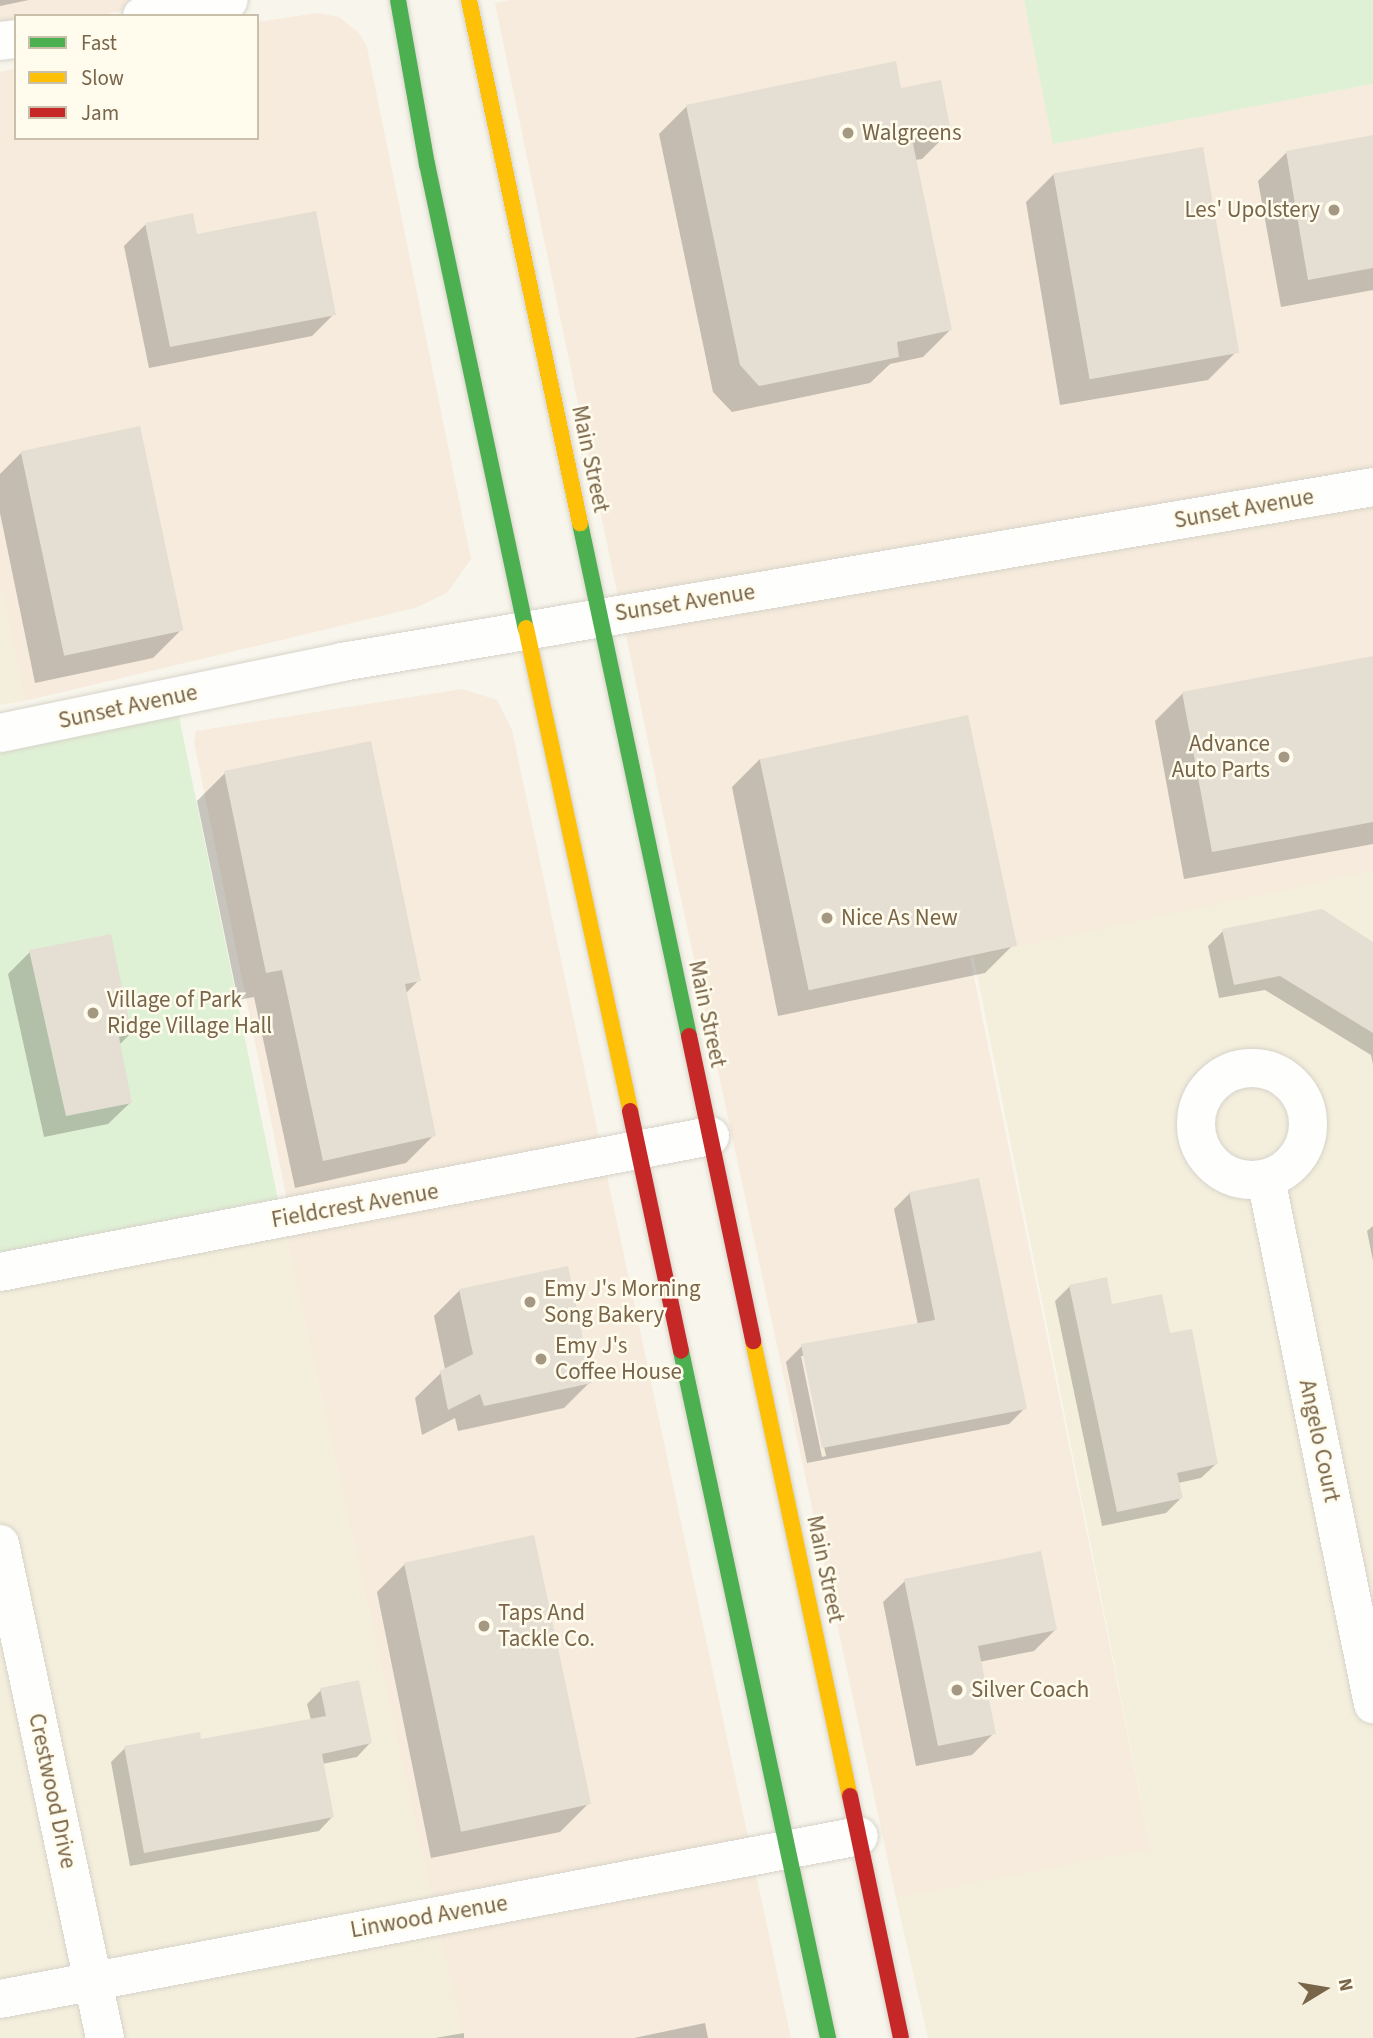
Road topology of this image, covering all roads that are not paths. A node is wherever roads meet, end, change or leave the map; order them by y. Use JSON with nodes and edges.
{"nodes":[{"id":1,"x":229,"y":0,"type":"edge"},
{"id":2,"x":398,"y":0,"type":"edge"},
{"id":3,"x":469,"y":0,"type":"edge"},
{"id":4,"x":153,"y":14,"type":"edge"},
{"id":5,"x":1373,"y":487,"type":"edge"},
{"id":6,"x":602,"y":617,"type":"junction"},
{"id":7,"x":527,"y":630,"type":"junction"},
{"id":8,"x":0,"y":733,"type":"edge"},
{"id":9,"x":710,"y":1136,"type":"junction"},
{"id":10,"x":639,"y":1151,"type":"junction"},
{"id":11,"x":1266,"y":1179,"type":"dead end"},
{"id":12,"x":0,"y":1272,"type":"edge"},
{"id":13,"x":0,"y":1544,"type":"edge"},
{"id":14,"x":1373,"y":1704,"type":"edge"},
{"id":15,"x":859,"y":1836,"type":"junction"},
{"id":16,"x":788,"y":1849,"type":"junction"},
{"id":17,"x":92,"y":1981,"type":"junction"},
{"id":18,"x":0,"y":1999,"type":"edge"},
{"id":19,"x":105,"y":2038,"type":"edge"},
{"id":20,"x":828,"y":2038,"type":"edge"},
{"id":21,"x":901,"y":2038,"type":"edge"}],
"edges":[{"from":1,"to":4,"type":"street"},
{"from":2,"to":7,"type":"main road"},
{"from":3,"to":6,"type":"main road","name":"Main Street"},
{"from":5,"to":6,"type":"street","name":"Sunset Avenue"},
{"from":6,"to":7,"type":"street","name":"Sunset Avenue"},
{"from":6,"to":9,"type":"main road","name":"Main Street"},
{"from":7,"to":8,"type":"street","name":"Sunset Avenue"},
{"from":7,"to":10,"type":"main road"},
{"from":9,"to":10,"type":"street","name":"Fieldcrest Avenue"},
{"from":9,"to":15,"type":"main road","name":"Main Street"},
{"from":10,"to":12,"type":"street","name":"Fieldcrest Avenue"},
{"from":10,"to":16,"type":"main road"},
{"from":11,"to":14,"type":"street","name":"Angelo Court"},
{"from":13,"to":17,"type":"street","name":"Crestwood Drive"},
{"from":15,"to":16,"type":"street","name":"Linwood Avenue"},
{"from":15,"to":21,"type":"main road","name":"Main Street"},
{"from":16,"to":17,"type":"street","name":"Linwood Avenue"},
{"from":16,"to":20,"type":"main road"},
{"from":17,"to":18,"type":"street","name":"Linwood Avenue"},
{"from":17,"to":19,"type":"street","name":"Crestwood Drive"}]}
